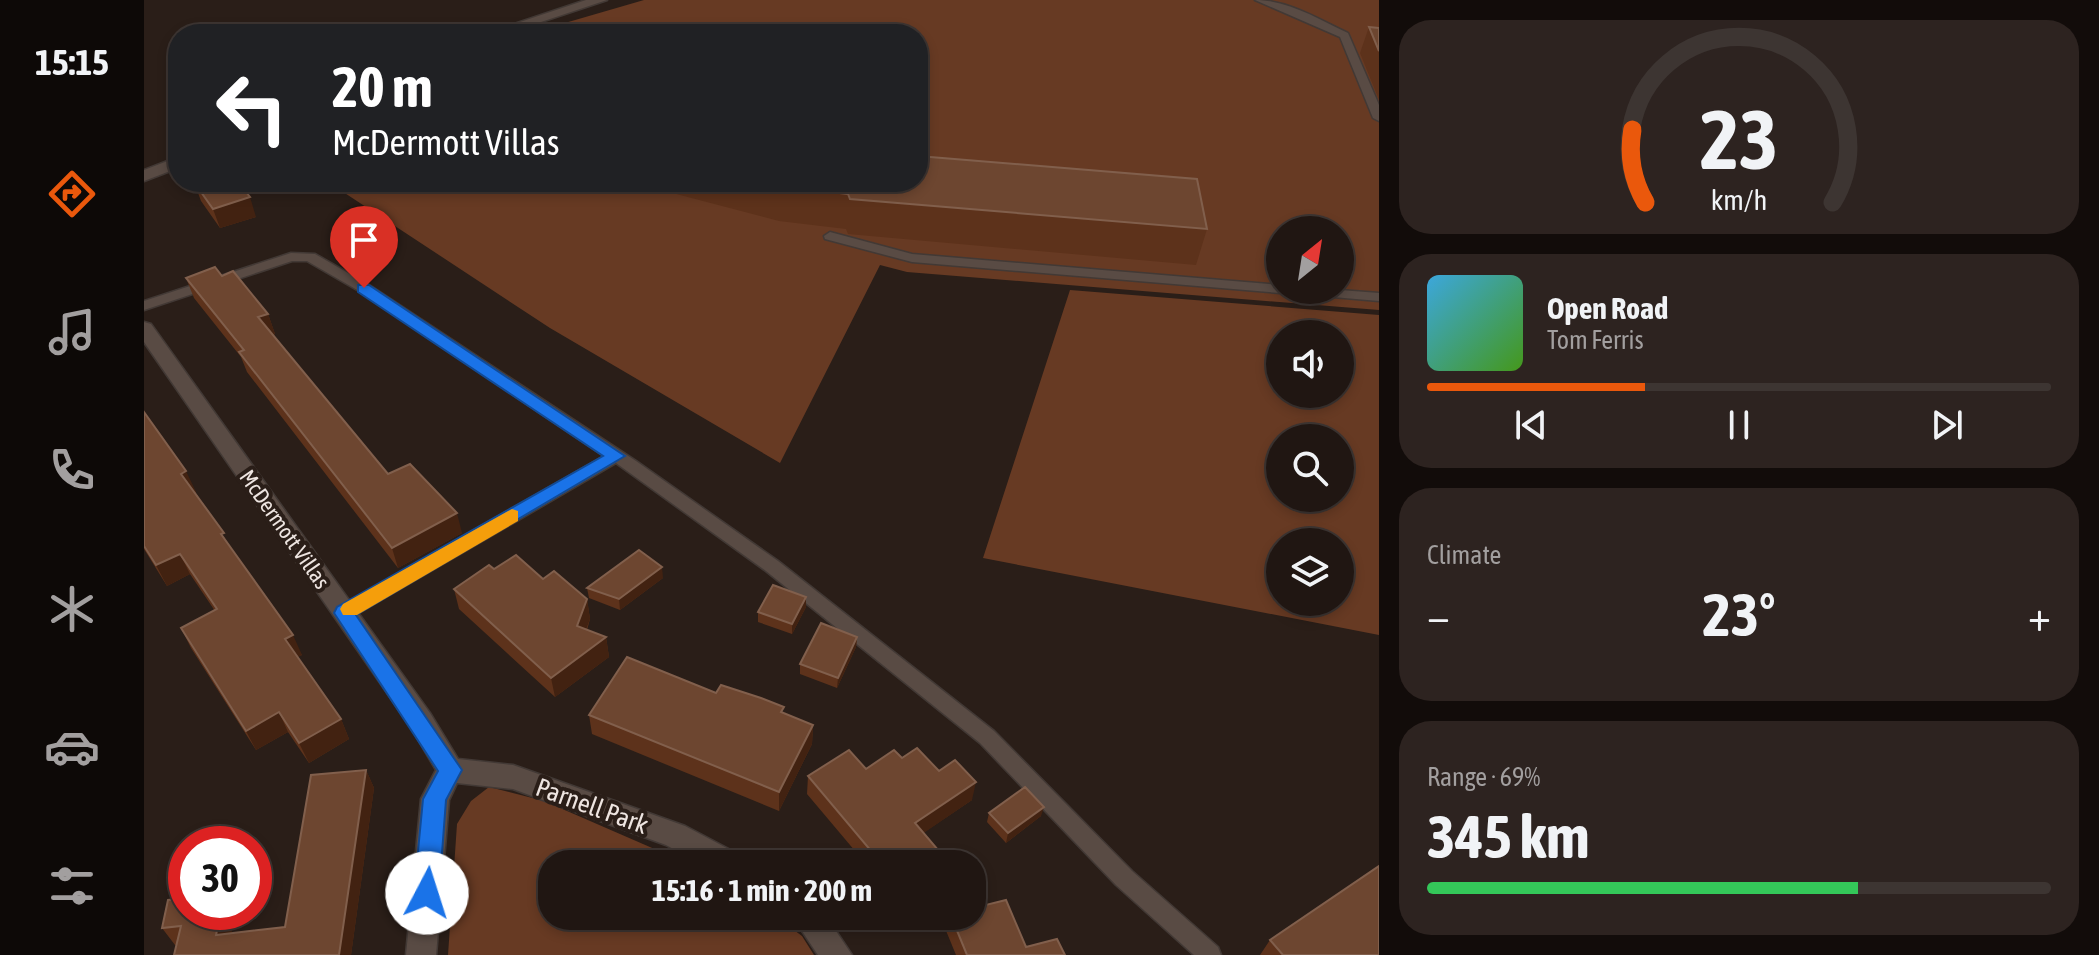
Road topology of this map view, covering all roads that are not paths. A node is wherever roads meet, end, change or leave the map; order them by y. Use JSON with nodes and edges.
{"nodes":[{"id":1,"x":600,"y":0,"type":"edge"},
{"id":2,"x":1260,"y":0,"type":"edge"},
{"id":3,"x":523,"y":24,"type":"edge"},
{"id":4,"x":1379,"y":118,"type":"edge"},
{"id":5,"x":168,"y":166,"type":"edge"},
{"id":6,"x":144,"y":176,"type":"edge"},
{"id":7,"x":830,"y":236,"type":"dead end"},
{"id":8,"x":1266,"y":288,"type":"edge"},
{"id":9,"x":1354,"y":295,"type":"edge"},
{"id":10,"x":1379,"y":297,"type":"edge"},
{"id":11,"x":144,"y":306,"type":"edge"},
{"id":12,"x":144,"y":328,"type":"edge"},
{"id":13,"x":616,"y":456,"type":"junction"},
{"id":14,"x":344,"y":613,"type":"junction"},
{"id":15,"x":450,"y":770,"type":"junction"},
{"id":16,"x":702,"y":850,"type":"edge"},
{"id":17,"x":818,"y":930,"type":"edge"},
{"id":18,"x":421,"y":955,"type":"edge"},
{"id":19,"x":837,"y":955,"type":"edge"},
{"id":20,"x":1210,"y":955,"type":"edge"}],
"edges":[{"from":1,"to":3,"type":"street"},
{"from":2,"to":4,"type":"lane"},
{"from":5,"to":6,"type":"street"},
{"from":7,"to":8,"type":"lane"},
{"from":9,"to":10,"type":"lane"},
{"from":11,"to":13,"type":"lane"},
{"from":12,"to":14,"type":"street","name":"McDermott Villas"},
{"from":13,"to":14,"type":"lane"},
{"from":13,"to":20,"type":"lane"},
{"from":14,"to":15,"type":"street","name":"McDermott Villas"},
{"from":15,"to":16,"type":"street","name":"Parnell Park"},
{"from":15,"to":18,"type":"street"},
{"from":17,"to":19,"type":"street"}]}
